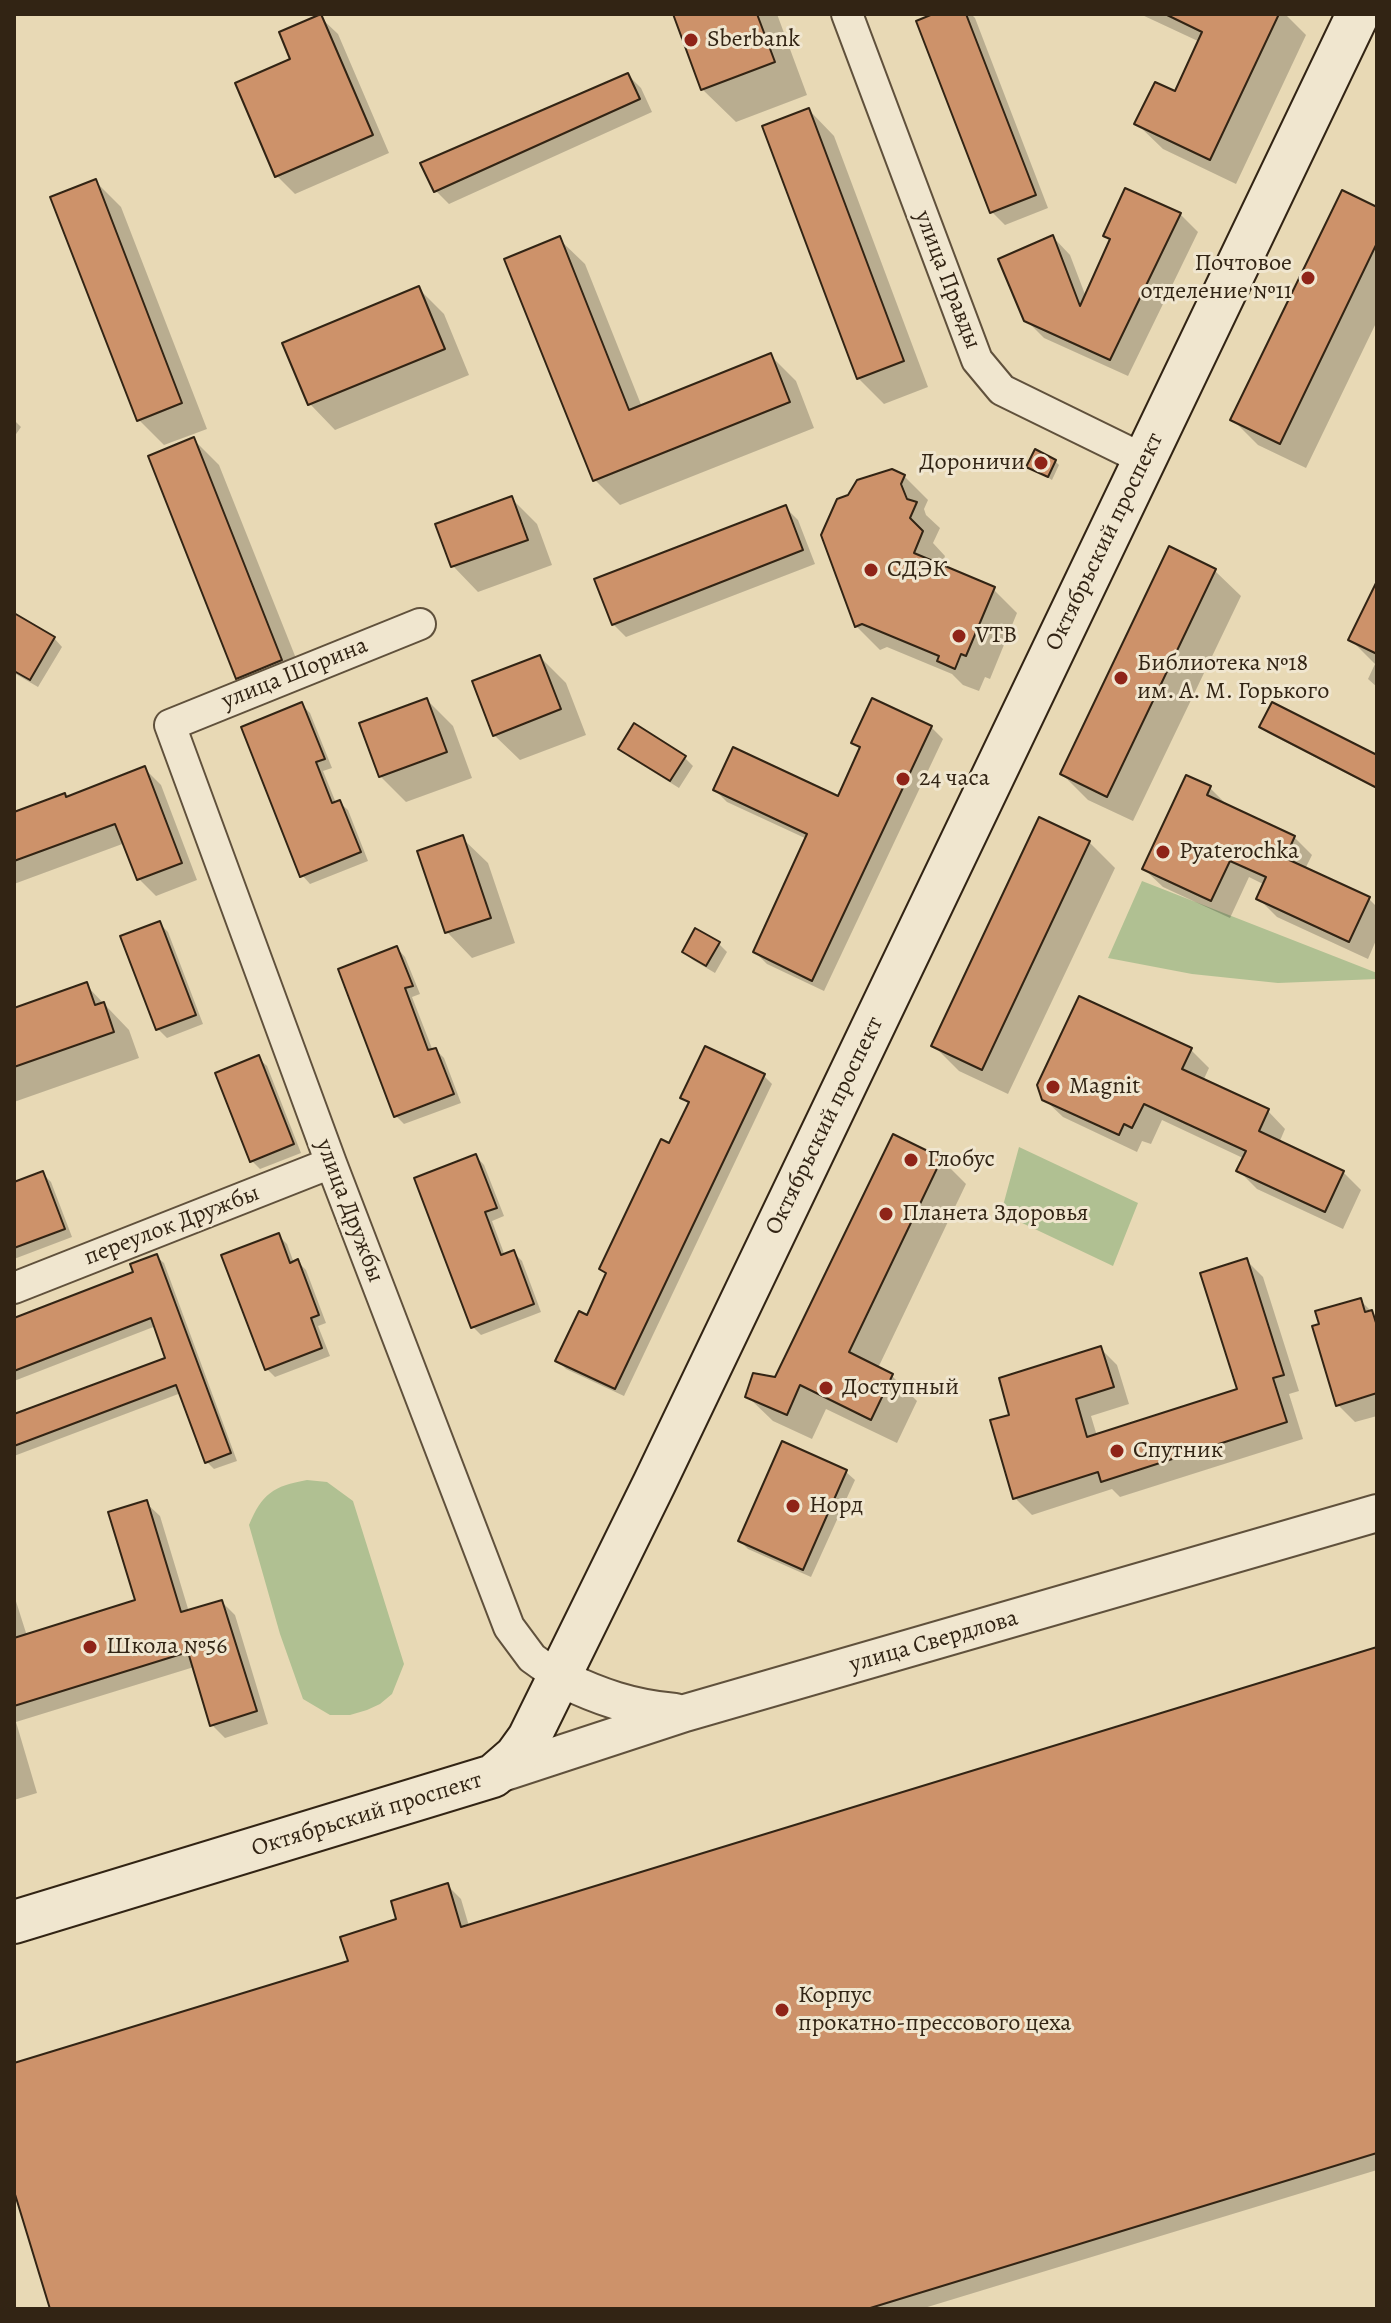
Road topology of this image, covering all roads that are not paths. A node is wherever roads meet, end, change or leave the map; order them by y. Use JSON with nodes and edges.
{"nodes":[{"id":1,"x":847,"y":14,"type":"edge"},
{"id":2,"x":1358,"y":14,"type":"edge"},
{"id":3,"x":1145,"y":460,"type":"junction"},
{"id":4,"x":420,"y":624,"type":"dead end"},
{"id":5,"x":170,"y":725,"type":"joint"},
{"id":6,"x":331,"y":1163,"type":"junction"},
{"id":7,"x":14,"y":1288,"type":"edge"},
{"id":8,"x":1377,"y":1513,"type":"edge"},
{"id":9,"x":560,"y":1678,"type":"junction"},
{"id":10,"x":685,"y":1713,"type":"junction"},
{"id":11,"x":493,"y":1776,"type":"junction"},
{"id":12,"x":14,"y":1922,"type":"edge"}],
"edges":[{"from":1,"to":3,"type":"street","name":"улица Правды"},
{"from":2,"to":3,"type":"main road","name":"Октябрьский проспект"},
{"from":3,"to":9,"type":"main road","name":"Октябрьский проспект"},
{"from":4,"to":5,"type":"street","name":"улица Шорина"},
{"from":5,"to":6,"type":"street","name":"улица Дружбы"},
{"from":6,"to":7,"type":"street","name":"переулок Дружбы"},
{"from":6,"to":9,"type":"street","name":"улица Дружбы"},
{"from":8,"to":10,"type":"street","name":"улица Свердлова"},
{"from":9,"to":10,"type":"street"},
{"from":9,"to":11,"type":"main road","name":"Октябрьский проспект"},
{"from":10,"to":11,"type":"street","name":"улица Свердлова"},
{"from":11,"to":12,"type":"main road","name":"Октябрьский проспект"}]}
